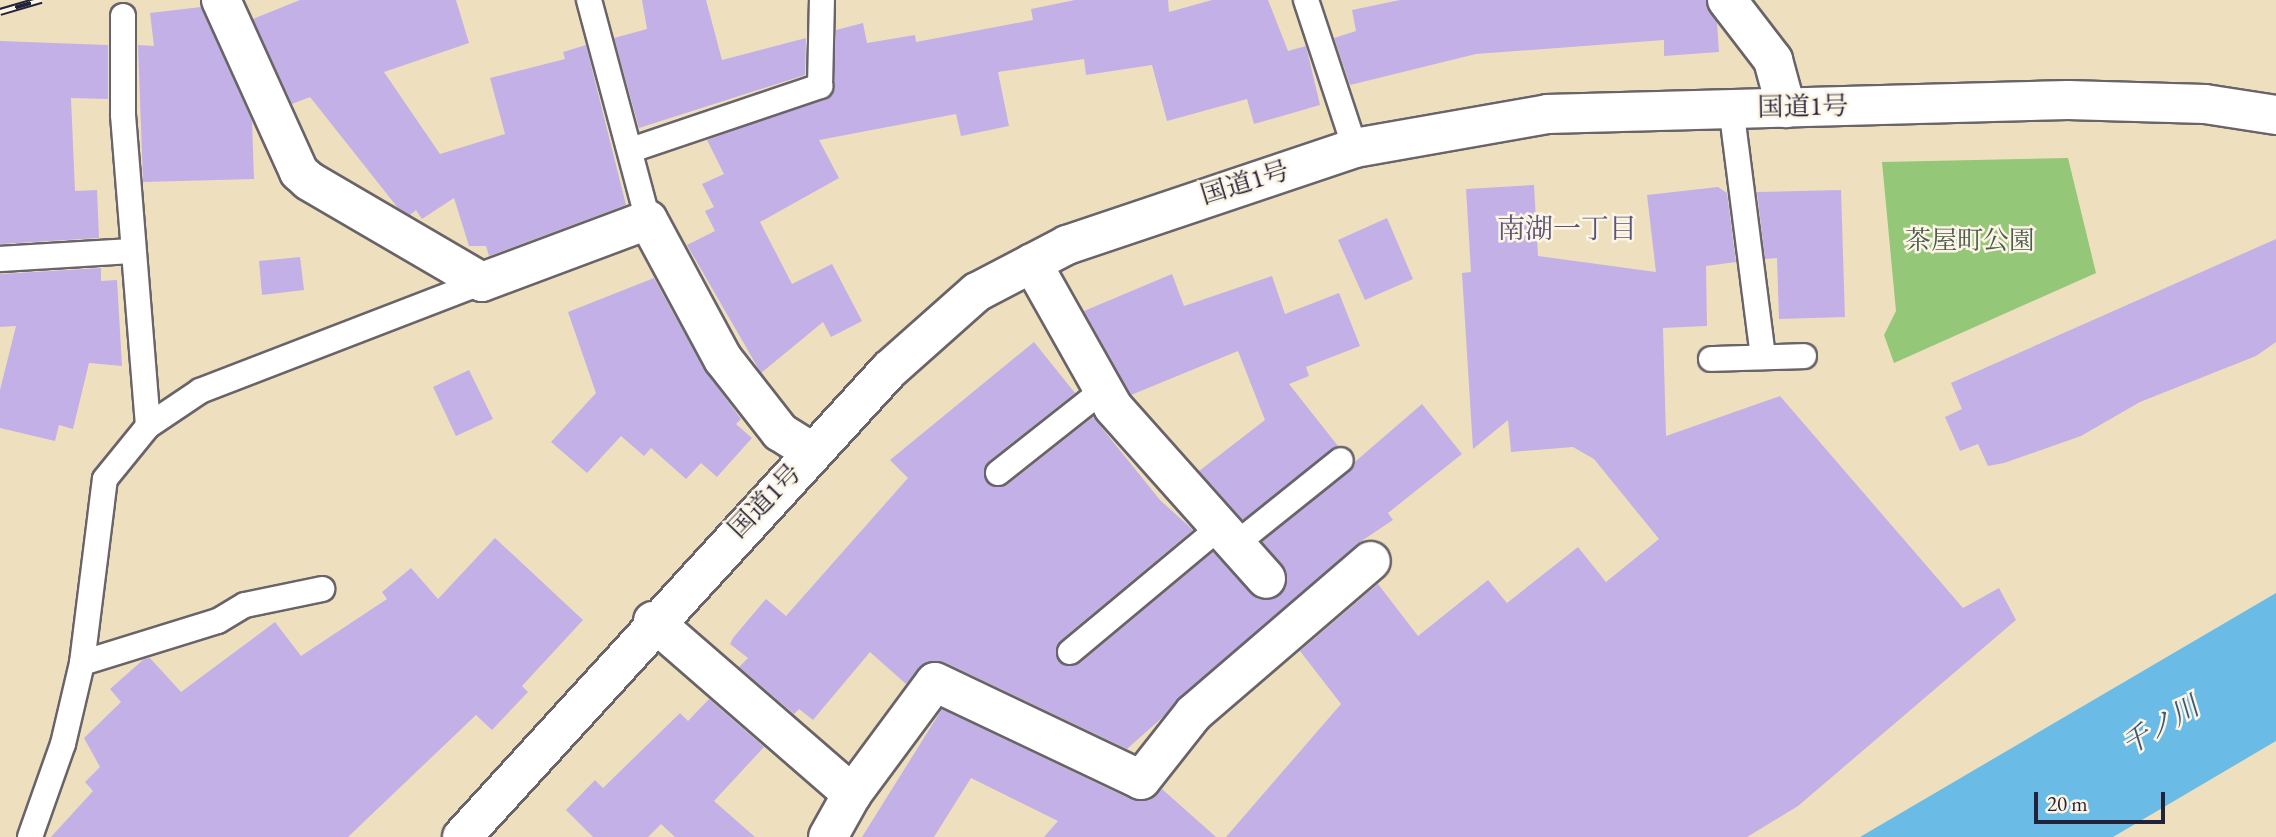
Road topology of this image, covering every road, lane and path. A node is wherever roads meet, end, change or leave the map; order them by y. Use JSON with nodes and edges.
{"nodes":[{"id":1,"x":220,"y":0,"type":"edge"},
{"id":2,"x":589,"y":0,"type":"edge"},
{"id":3,"x":822,"y":0,"type":"edge"},
{"id":4,"x":1307,"y":0,"type":"edge"},
{"id":5,"x":1727,"y":0,"type":"edge"},
{"id":6,"x":124,"y":16,"type":"dead end"},
{"id":7,"x":1731,"y":107,"type":"junction"},
{"id":8,"x":1786,"y":108,"type":"junction"},
{"id":9,"x":2276,"y":115,"type":"edge"},
{"id":10,"x":1355,"y":148,"type":"junction"},
{"id":11,"x":631,"y":150,"type":"junction"},
{"id":12,"x":648,"y":220,"type":"junction"},
{"id":13,"x":132,"y":251,"type":"junction"},
{"id":14,"x":0,"y":258,"type":"edge"},
{"id":15,"x":1032,"y":263,"type":"junction"},
{"id":16,"x":482,"y":282,"type":"junction"},
{"id":17,"x":1804,"y":356,"type":"dead end"},
{"id":18,"x":1763,"y":357,"type":"junction"},
{"id":19,"x":1711,"y":359,"type":"dead end"},
{"id":20,"x":1102,"y":391,"type":"junction"},
{"id":21,"x":148,"y":426,"type":"junction"},
{"id":22,"x":812,"y":452,"type":"junction"},
{"id":23,"x":1341,"y":460,"type":"dead end"},
{"id":24,"x":998,"y":473,"type":"dead end"},
{"id":25,"x":1229,"y":535,"type":"junction"},
{"id":26,"x":1371,"y":561,"type":"dead end"},
{"id":27,"x":1266,"y":579,"type":"dead end"},
{"id":28,"x":322,"y":589,"type":"dead end"},
{"id":29,"x":653,"y":621,"type":"junction"},
{"id":30,"x":1070,"y":652,"type":"dead end"},
{"id":31,"x":82,"y":663,"type":"junction"},
{"id":32,"x":852,"y":794,"type":"junction"},
{"id":33,"x":30,"y":837,"type":"edge"},
{"id":34,"x":462,"y":837,"type":"edge"},
{"id":35,"x":828,"y":837,"type":"edge"}],
"edges":[{"from":1,"to":16,"type":"main road"},
{"from":2,"to":11,"type":"lane"},
{"from":3,"to":11,"type":"lane"},
{"from":4,"to":10,"type":"lane"},
{"from":5,"to":8,"type":"main road"},
{"from":6,"to":13,"type":"lane"},
{"from":7,"to":8,"type":"main road","name":"国道1号"},
{"from":7,"to":10,"type":"main road","name":"国道1号"},
{"from":7,"to":18,"type":"lane"},
{"from":8,"to":9,"type":"main road","name":"国道1号"},
{"from":10,"to":15,"type":"main road","name":"国道1号"},
{"from":11,"to":12,"type":"lane"},
{"from":12,"to":16,"type":"main road"},
{"from":12,"to":22,"type":"main road"},
{"from":13,"to":14,"type":"lane"},
{"from":13,"to":21,"type":"lane"},
{"from":15,"to":20,"type":"main road"},
{"from":15,"to":22,"type":"main road","name":"国道1号"},
{"from":16,"to":21,"type":"lane"},
{"from":17,"to":18,"type":"lane"},
{"from":18,"to":19,"type":"lane"},
{"from":20,"to":24,"type":"lane"},
{"from":20,"to":25,"type":"main road"},
{"from":21,"to":31,"type":"lane"},
{"from":22,"to":29,"type":"main road","name":"国道1号"},
{"from":23,"to":25,"type":"lane"},
{"from":25,"to":27,"type":"main road"},
{"from":25,"to":30,"type":"lane"},
{"from":26,"to":32,"type":"main road"},
{"from":28,"to":31,"type":"lane"},
{"from":29,"to":32,"type":"main road"},
{"from":29,"to":34,"type":"main road","name":"国道1号"},
{"from":31,"to":33,"type":"lane"},
{"from":32,"to":35,"type":"main road"}]}
